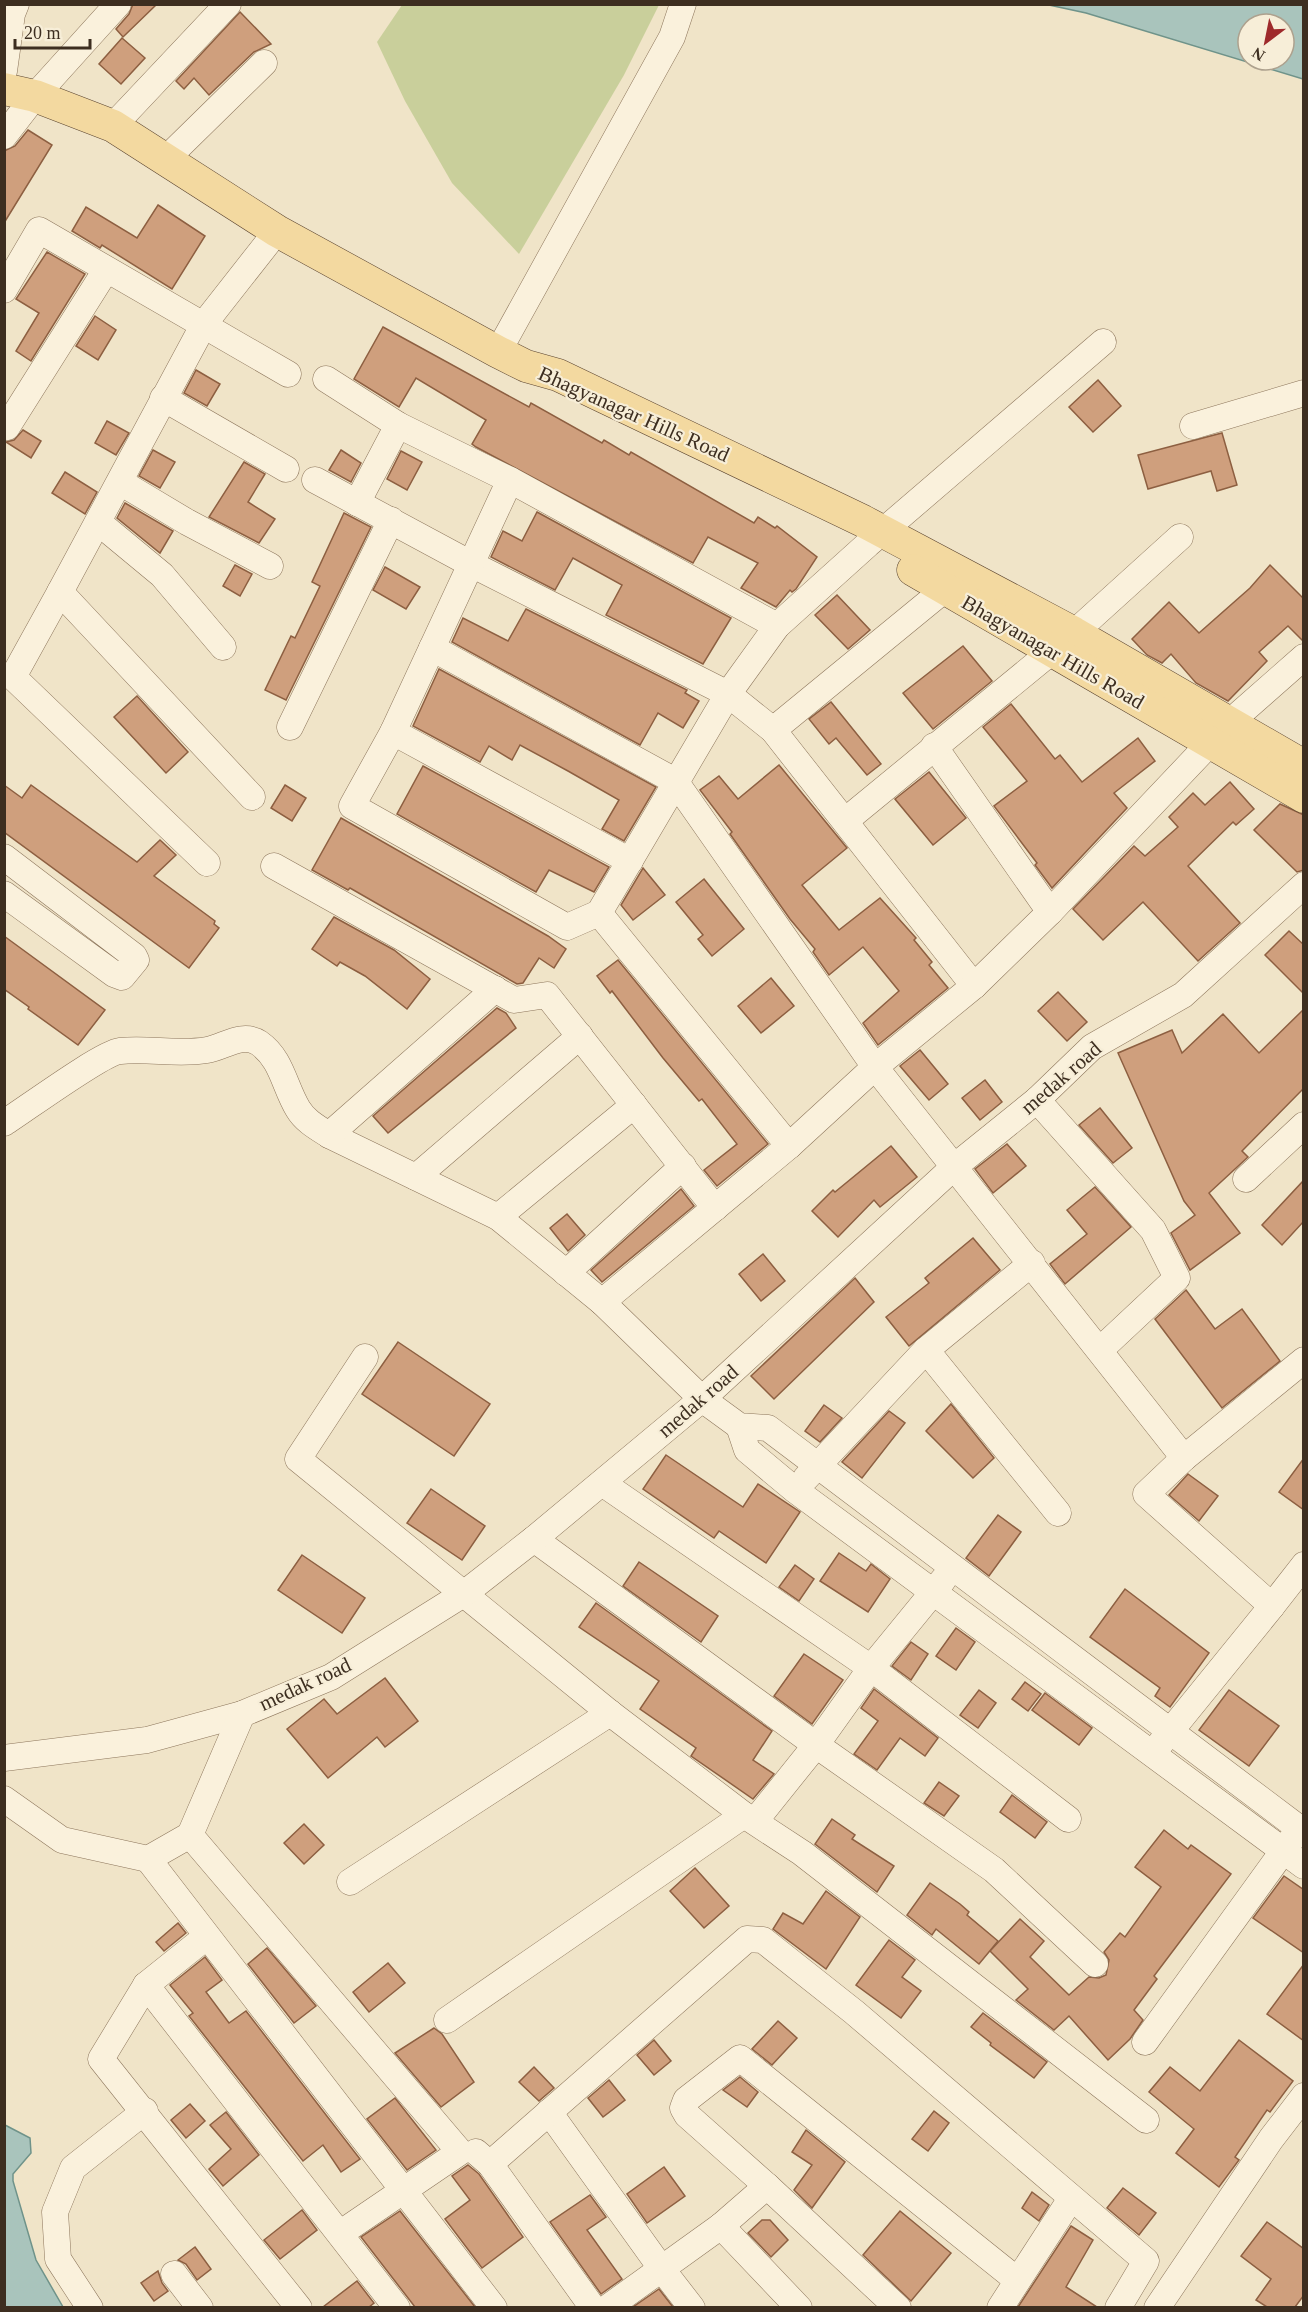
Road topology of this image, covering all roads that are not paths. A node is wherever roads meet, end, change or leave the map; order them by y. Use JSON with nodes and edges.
{"nodes":[{"id":1,"x":16,"y":4,"type":"edge"},
{"id":2,"x":118,"y":4,"type":"edge"},
{"id":3,"x":228,"y":4,"type":"edge"},
{"id":4,"x":683,"y":4,"type":"edge"},
{"id":5,"x":264,"y":63,"type":"dead end"},
{"id":6,"x":4,"y":71,"type":"edge"},
{"id":7,"x":4,"y":89,"type":"edge"},
{"id":8,"x":35,"y":96,"type":"junction"},
{"id":9,"x":113,"y":126,"type":"junction"},
{"id":10,"x":4,"y":136,"type":"edge"},
{"id":11,"x":166,"y":159,"type":"junction"},
{"id":12,"x":278,"y":231,"type":"junction"},
{"id":13,"x":106,"y":270,"type":"junction"},
{"id":14,"x":4,"y":290,"type":"edge"},
{"id":15,"x":204,"y":324,"type":"junction"},
{"id":16,"x":1103,"y":342,"type":"dead end"},
{"id":17,"x":498,"y":352,"type":"junction"},
{"id":18,"x":288,"y":374,"type":"dead end"},
{"id":19,"x":326,"y":378,"type":"dead end"},
{"id":20,"x":1304,"y":393,"type":"edge"},
{"id":21,"x":163,"y":398,"type":"junction"},
{"id":22,"x":398,"y":424,"type":"junction"},
{"id":23,"x":1193,"y":426,"type":"dead end"},
{"id":24,"x":7,"y":428,"type":"dead end"},
{"id":25,"x":286,"y":469,"type":"dead end"},
{"id":26,"x":315,"y":480,"type":"dead end"},
{"id":27,"x":510,"y":480,"type":"junction"},
{"id":28,"x":120,"y":482,"type":"junction"},
{"id":29,"x":357,"y":502,"type":"junction"},
{"id":30,"x":391,"y":520,"type":"junction"},
{"id":31,"x":98,"y":522,"type":"junction"},
{"id":32,"x":875,"y":537,"type":"junction"},
{"id":33,"x":1180,"y":537,"type":"dead end"},
{"id":34,"x":471,"y":564,"type":"junction"},
{"id":35,"x":270,"y":566,"type":"dead end"},
{"id":36,"x":945,"y":589,"type":"junction"},
{"id":37,"x":60,"y":592,"type":"junction"},
{"id":38,"x":777,"y":626,"type":"junction"},
{"id":39,"x":1062,"y":642,"type":"junction"},
{"id":40,"x":223,"y":647,"type":"dead end"},
{"id":41,"x":432,"y":648,"type":"junction"},
{"id":42,"x":1304,"y":657,"type":"edge"},
{"id":43,"x":728,"y":694,"type":"junction"},
{"id":44,"x":290,"y":727,"type":"dead end"},
{"id":45,"x":773,"y":730,"type":"junction"},
{"id":46,"x":393,"y":732,"type":"junction"},
{"id":47,"x":1219,"y":733,"type":"junction"},
{"id":48,"x":934,"y":746,"type":"junction"},
{"id":49,"x":1304,"y":766,"type":"edge"},
{"id":50,"x":675,"y":781,"type":"junction"},
{"id":51,"x":252,"y":796,"type":"dead end"},
{"id":52,"x":1304,"y":797,"type":"edge"},
{"id":53,"x":845,"y":821,"type":"junction"},
{"id":54,"x":4,"y":857,"type":"edge"},
{"id":55,"x":630,"y":861,"type":"junction"},
{"id":56,"x":207,"y":863,"type":"dead end"},
{"id":57,"x":274,"y":866,"type":"dead end"},
{"id":58,"x":1304,"y":885,"type":"edge"},
{"id":59,"x":4,"y":894,"type":"edge"},
{"id":60,"x":1050,"y":912,"type":"junction"},
{"id":61,"x":599,"y":913,"type":"junction"},
{"id":62,"x":974,"y":987,"type":"junction"},
{"id":63,"x":495,"y":989,"type":"junction"},
{"id":64,"x":580,"y":1036,"type":"junction"},
{"id":65,"x":875,"y":1067,"type":"junction"},
{"id":66,"x":1037,"y":1100,"type":"junction"},
{"id":67,"x":634,"y":1105,"type":"junction"},
{"id":68,"x":4,"y":1123,"type":"edge"},
{"id":69,"x":1304,"y":1125,"type":"edge"},
{"id":70,"x":329,"y":1135,"type":"junction"},
{"id":71,"x":789,"y":1146,"type":"junction"},
{"id":72,"x":683,"y":1166,"type":"junction"},
{"id":73,"x":954,"y":1167,"type":"junction"},
{"id":74,"x":416,"y":1177,"type":"junction"},
{"id":75,"x":1246,"y":1179,"type":"dead end"},
{"id":76,"x":715,"y":1208,"type":"junction"},
{"id":77,"x":498,"y":1217,"type":"junction"},
{"id":78,"x":1032,"y":1263,"type":"junction"},
{"id":79,"x":566,"y":1273,"type":"junction"},
{"id":80,"x":603,"y":1302,"type":"junction"},
{"id":81,"x":926,"y":1350,"type":"junction"},
{"id":82,"x":1100,"y":1350,"type":"junction"},
{"id":83,"x":365,"y":1357,"type":"dead end"},
{"id":84,"x":1304,"y":1360,"type":"edge"},
{"id":85,"x":702,"y":1399,"type":"junction"},
{"id":86,"x":739,"y":1426,"type":"junction"},
{"id":87,"x":1184,"y":1458,"type":"junction"},
{"id":88,"x":817,"y":1467,"type":"junction"},
{"id":89,"x":602,"y":1483,"type":"junction"},
{"id":90,"x":795,"y":1490,"type":"junction"},
{"id":91,"x":1058,"y":1513,"type":"dead end"},
{"id":92,"x":534,"y":1539,"type":"junction"},
{"id":93,"x":1304,"y":1566,"type":"edge"},
{"id":94,"x":951,"y":1568,"type":"junction"},
{"id":95,"x":465,"y":1593,"type":"junction"},
{"id":96,"x":933,"y":1593,"type":"junction"},
{"id":97,"x":1272,"y":1606,"type":"junction"},
{"id":98,"x":871,"y":1668,"type":"junction"},
{"id":99,"x":610,"y":1713,"type":"junction"},
{"id":100,"x":242,"y":1714,"type":"junction"},
{"id":101,"x":1170,"y":1731,"type":"junction"},
{"id":102,"x":816,"y":1745,"type":"junction"},
{"id":103,"x":1152,"y":1753,"type":"junction"},
{"id":104,"x":4,"y":1758,"type":"edge"},
{"id":105,"x":4,"y":1799,"type":"edge"},
{"id":106,"x":749,"y":1818,"type":"junction"},
{"id":107,"x":1068,"y":1819,"type":"dead end"},
{"id":108,"x":1302,"y":1829,"type":"edge"},
{"id":109,"x":190,"y":1834,"type":"junction"},
{"id":110,"x":1282,"y":1849,"type":"junction"},
{"id":111,"x":148,"y":1859,"type":"junction"},
{"id":112,"x":1304,"y":1866,"type":"edge"},
{"id":113,"x":350,"y":1882,"type":"dead end"},
{"id":114,"x":206,"y":1937,"type":"junction"},
{"id":115,"x":1095,"y":1964,"type":"dead end"},
{"id":116,"x":146,"y":1984,"type":"junction"},
{"id":117,"x":447,"y":2020,"type":"dead end"},
{"id":118,"x":1145,"y":2042,"type":"dead end"},
{"id":119,"x":1304,"y":2096,"type":"edge"},
{"id":120,"x":145,"y":2111,"type":"junction"},
{"id":121,"x":549,"y":2112,"type":"junction"},
{"id":122,"x":1146,"y":2120,"type":"dead end"},
{"id":123,"x":460,"y":2152,"type":"junction"},
{"id":124,"x":490,"y":2164,"type":"junction"},
{"id":125,"x":767,"y":2186,"type":"junction"},
{"id":126,"x":404,"y":2190,"type":"junction"},
{"id":127,"x":1070,"y":2200,"type":"junction"},
{"id":128,"x":721,"y":2226,"type":"junction"},
{"id":129,"x":341,"y":2233,"type":"junction"},
{"id":130,"x":661,"y":2268,"type":"junction"},
{"id":131,"x":174,"y":2274,"type":"dead end"},
{"id":132,"x":1017,"y":2280,"type":"junction"},
{"id":133,"x":90,"y":2307,"type":"edge"},
{"id":134,"x":200,"y":2307,"type":"edge"},
{"id":135,"x":299,"y":2307,"type":"edge"},
{"id":136,"x":397,"y":2307,"type":"edge"},
{"id":137,"x":494,"y":2307,"type":"edge"},
{"id":138,"x":593,"y":2307,"type":"edge"},
{"id":139,"x":607,"y":2307,"type":"edge"},
{"id":140,"x":692,"y":2307,"type":"edge"},
{"id":141,"x":799,"y":2307,"type":"edge"},
{"id":142,"x":898,"y":2307,"type":"edge"},
{"id":143,"x":1000,"y":2307,"type":"edge"},
{"id":144,"x":1118,"y":2307,"type":"edge"},
{"id":145,"x":1157,"y":2307,"type":"edge"}],
"edges":[{"from":1,"to":6,"type":"street"},
{"from":2,"to":8,"type":"street"},
{"from":3,"to":9,"type":"street"},
{"from":4,"to":17,"type":"street"},
{"from":5,"to":11,"type":"street"},
{"from":7,"to":8,"type":"main road","name":"Bhagyanagar Hills Road"},
{"from":8,"to":9,"type":"main road","name":"Bhagyanagar Hills Road"},
{"from":8,"to":10,"type":"street"},
{"from":9,"to":11,"type":"main road","name":"Bhagyanagar Hills Road"},
{"from":11,"to":12,"type":"main road","name":"Bhagyanagar Hills Road"},
{"from":12,"to":15,"type":"street"},
{"from":12,"to":17,"type":"main road","name":"Bhagyanagar Hills Road"},
{"from":13,"to":14,"type":"street"},
{"from":13,"to":15,"type":"street"},
{"from":13,"to":24,"type":"street"},
{"from":15,"to":18,"type":"street"},
{"from":15,"to":21,"type":"street"},
{"from":16,"to":32,"type":"street"},
{"from":17,"to":32,"type":"main road","name":"Bhagyanagar Hills Road"},
{"from":19,"to":22,"type":"street"},
{"from":20,"to":23,"type":"street"},
{"from":21,"to":25,"type":"street"},
{"from":21,"to":28,"type":"street"},
{"from":22,"to":27,"type":"street"},
{"from":22,"to":29,"type":"street"},
{"from":26,"to":29,"type":"street"},
{"from":27,"to":34,"type":"street"},
{"from":27,"to":38,"type":"street"},
{"from":28,"to":31,"type":"street"},
{"from":28,"to":35,"type":"street"},
{"from":29,"to":30,"type":"street"},
{"from":30,"to":34,"type":"street"},
{"from":30,"to":44,"type":"street"},
{"from":31,"to":37,"type":"street"},
{"from":31,"to":40,"type":"street"},
{"from":32,"to":36,"type":"main road","name":"Bhagyanagar Hills Road"},
{"from":32,"to":38,"type":"street"},
{"from":32,"to":39,"type":"main road","name":"Bhagyanagar Hills Road"},
{"from":33,"to":39,"type":"street"},
{"from":34,"to":41,"type":"street"},
{"from":34,"to":43,"type":"street"},
{"from":36,"to":39,"type":"main road","name":"Bhagyanagar Hills Road"},
{"from":36,"to":45,"type":"street"},
{"from":37,"to":51,"type":"street"},
{"from":37,"to":56,"type":"street"},
{"from":38,"to":43,"type":"street"},
{"from":39,"to":47,"type":"main road","name":"Bhagyanagar Hills Road"},
{"from":39,"to":48,"type":"street"},
{"from":41,"to":46,"type":"street"},
{"from":41,"to":50,"type":"street"},
{"from":42,"to":47,"type":"street"},
{"from":43,"to":45,"type":"street"},
{"from":43,"to":50,"type":"street"},
{"from":45,"to":53,"type":"street"},
{"from":46,"to":55,"type":"street"},
{"from":46,"to":61,"type":"street"},
{"from":47,"to":49,"type":"main road","name":"Bhagyanagar Hills Road"},
{"from":47,"to":52,"type":"main road","name":"Bhagyanagar Hills Road"},
{"from":47,"to":60,"type":"street"},
{"from":48,"to":53,"type":"street"},
{"from":48,"to":60,"type":"street"},
{"from":50,"to":55,"type":"street"},
{"from":50,"to":65,"type":"street"},
{"from":53,"to":62,"type":"street"},
{"from":54,"to":59,"type":"street"},
{"from":55,"to":61,"type":"street"},
{"from":57,"to":63,"type":"street"},
{"from":58,"to":66,"type":"street","name":"medak road"},
{"from":60,"to":62,"type":"street"},
{"from":61,"to":71,"type":"street"},
{"from":62,"to":65,"type":"street"},
{"from":63,"to":64,"type":"street"},
{"from":63,"to":70,"type":"street"},
{"from":64,"to":67,"type":"street"},
{"from":64,"to":74,"type":"street"},
{"from":65,"to":71,"type":"street"},
{"from":65,"to":73,"type":"street"},
{"from":66,"to":73,"type":"street","name":"medak road"},
{"from":66,"to":82,"type":"street"},
{"from":67,"to":72,"type":"street"},
{"from":67,"to":77,"type":"street"},
{"from":68,"to":70,"type":"street"},
{"from":69,"to":75,"type":"street"},
{"from":70,"to":74,"type":"street"},
{"from":71,"to":76,"type":"street"},
{"from":72,"to":76,"type":"street"},
{"from":72,"to":79,"type":"street"},
{"from":73,"to":78,"type":"street"},
{"from":73,"to":85,"type":"street","name":"medak road"},
{"from":74,"to":77,"type":"street"},
{"from":76,"to":80,"type":"street"},
{"from":77,"to":79,"type":"street"},
{"from":78,"to":81,"type":"street"},
{"from":78,"to":82,"type":"street"},
{"from":79,"to":80,"type":"street"},
{"from":80,"to":85,"type":"street"},
{"from":81,"to":88,"type":"street"},
{"from":81,"to":91,"type":"street"},
{"from":82,"to":87,"type":"street"},
{"from":83,"to":95,"type":"street"},
{"from":84,"to":87,"type":"street"},
{"from":85,"to":86,"type":"street"},
{"from":85,"to":89,"type":"street","name":"medak road"},
{"from":86,"to":88,"type":"street"},
{"from":86,"to":90,"type":"street"},
{"from":87,"to":97,"type":"street"},
{"from":88,"to":90,"type":"street"},
{"from":88,"to":94,"type":"street"},
{"from":89,"to":92,"type":"street","name":"medak road"},
{"from":89,"to":98,"type":"street"},
{"from":90,"to":96,"type":"street"},
{"from":92,"to":95,"type":"street","name":"medak road"},
{"from":92,"to":102,"type":"street"},
{"from":93,"to":97,"type":"street"},
{"from":94,"to":96,"type":"street"},
{"from":94,"to":101,"type":"street"},
{"from":95,"to":99,"type":"street"},
{"from":95,"to":100,"type":"street","name":"medak road"},
{"from":96,"to":98,"type":"street"},
{"from":96,"to":103,"type":"street"},
{"from":97,"to":101,"type":"street"},
{"from":98,"to":102,"type":"street"},
{"from":98,"to":107,"type":"street"},
{"from":99,"to":106,"type":"street"},
{"from":99,"to":113,"type":"street"},
{"from":100,"to":104,"type":"street","name":"medak road"},
{"from":100,"to":109,"type":"street"},
{"from":101,"to":103,"type":"street"},
{"from":101,"to":108,"type":"street"},
{"from":102,"to":106,"type":"street"},
{"from":102,"to":115,"type":"street"},
{"from":103,"to":110,"type":"street"},
{"from":105,"to":111,"type":"street"},
{"from":106,"to":117,"type":"street"},
{"from":106,"to":122,"type":"street"},
{"from":108,"to":110,"type":"street"},
{"from":109,"to":111,"type":"street"},
{"from":109,"to":123,"type":"street"},
{"from":110,"to":112,"type":"street"},
{"from":110,"to":118,"type":"street"},
{"from":111,"to":114,"type":"street"},
{"from":114,"to":116,"type":"street"},
{"from":114,"to":126,"type":"street"},
{"from":116,"to":120,"type":"street"},
{"from":116,"to":129,"type":"street"},
{"from":119,"to":145,"type":"street"},
{"from":120,"to":133,"type":"street"},
{"from":120,"to":135,"type":"street"},
{"from":121,"to":124,"type":"street"},
{"from":121,"to":127,"type":"street"},
{"from":121,"to":130,"type":"street"},
{"from":123,"to":124,"type":"street"},
{"from":123,"to":126,"type":"street"},
{"from":124,"to":138,"type":"street"},
{"from":125,"to":128,"type":"street"},
{"from":125,"to":132,"type":"street"},
{"from":125,"to":142,"type":"street"},
{"from":126,"to":129,"type":"street"},
{"from":126,"to":137,"type":"street"},
{"from":127,"to":132,"type":"street"},
{"from":127,"to":144,"type":"street"},
{"from":128,"to":130,"type":"street"},
{"from":128,"to":141,"type":"street"},
{"from":129,"to":136,"type":"street"},
{"from":130,"to":139,"type":"street"},
{"from":130,"to":140,"type":"street"},
{"from":131,"to":134,"type":"street"},
{"from":132,"to":143,"type":"street"}]}
